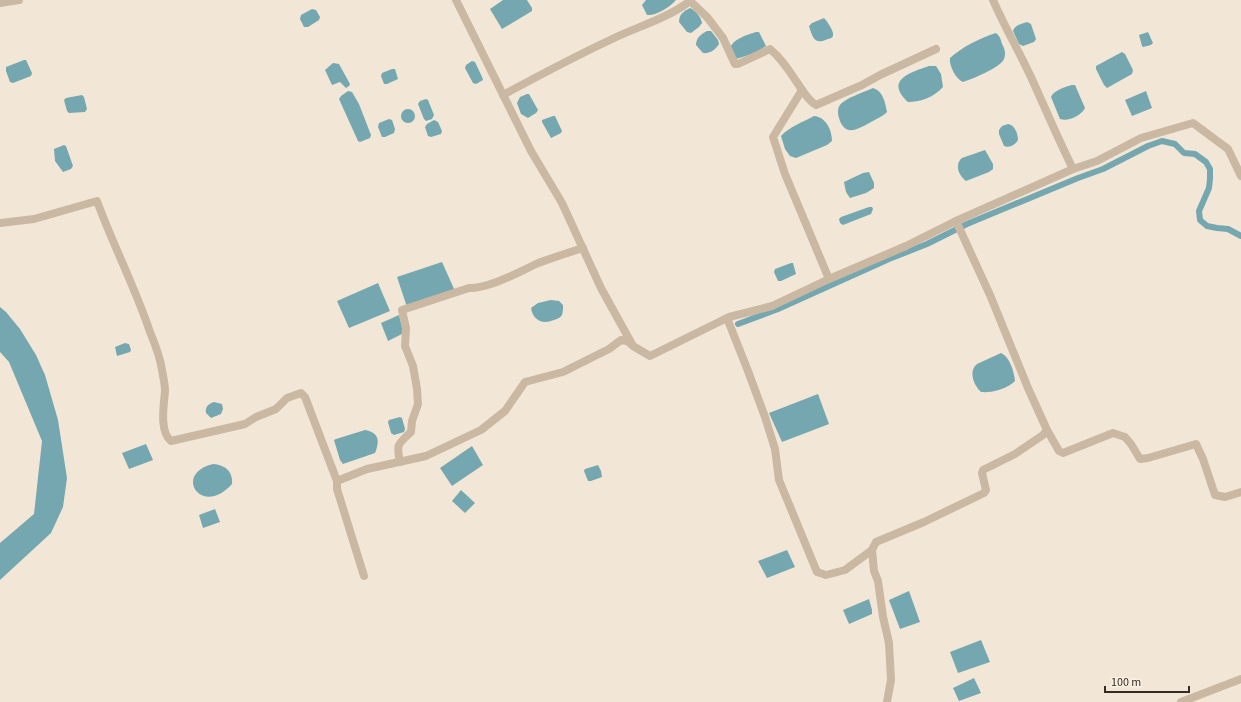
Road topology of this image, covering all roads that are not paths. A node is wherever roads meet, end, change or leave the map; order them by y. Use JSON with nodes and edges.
{"nodes":[{"id":1,"x":19,"y":0,"type":"edge"},
{"id":2,"x":456,"y":0,"type":"edge"},
{"id":3,"x":689,"y":0,"type":"edge"},
{"id":4,"x":993,"y":0,"type":"edge"},
{"id":5,"x":0,"y":3,"type":"edge"},
{"id":6,"x":936,"y":49,"type":"dead end"},
{"id":7,"x":802,"y":90,"type":"junction"},
{"id":8,"x":503,"y":95,"type":"junction"},
{"id":9,"x":1073,"y":169,"type":"junction"},
{"id":10,"x":1241,"y":176,"type":"edge"},
{"id":11,"x":956,"y":222,"type":"junction"},
{"id":12,"x":0,"y":223,"type":"edge"},
{"id":13,"x":583,"y":248,"type":"junction"},
{"id":14,"x":829,"y":279,"type":"junction"},
{"id":15,"x":727,"y":318,"type":"junction"},
{"id":16,"x":633,"y":346,"type":"junction"},
{"id":17,"x":1047,"y":430,"type":"junction"},
{"id":18,"x":400,"y":462,"type":"junction"},
{"id":19,"x":337,"y":481,"type":"junction"},
{"id":20,"x":1241,"y":492,"type":"edge"},
{"id":21,"x":872,"y":550,"type":"junction"},
{"id":22,"x":364,"y":576,"type":"dead end"},
{"id":23,"x":1241,"y":679,"type":"edge"},
{"id":24,"x":887,"y":702,"type":"edge"},
{"id":25,"x":1181,"y":702,"type":"edge"}],
"edges":[{"from":1,"to":5,"type":"street"},
{"from":2,"to":8,"type":"street"},
{"from":3,"to":7,"type":"street"},
{"from":3,"to":8,"type":"street"},
{"from":4,"to":9,"type":"street"},
{"from":6,"to":7,"type":"street"},
{"from":7,"to":14,"type":"street"},
{"from":8,"to":13,"type":"street"},
{"from":9,"to":10,"type":"street"},
{"from":9,"to":11,"type":"street"},
{"from":11,"to":14,"type":"street"},
{"from":11,"to":17,"type":"street"},
{"from":12,"to":19,"type":"street"},
{"from":13,"to":16,"type":"street"},
{"from":13,"to":18,"type":"street"},
{"from":14,"to":15,"type":"street"},
{"from":15,"to":16,"type":"street"},
{"from":15,"to":21,"type":"street"},
{"from":16,"to":18,"type":"street"},
{"from":17,"to":20,"type":"street"},
{"from":17,"to":21,"type":"street"},
{"from":18,"to":19,"type":"street"},
{"from":19,"to":22,"type":"street"},
{"from":21,"to":24,"type":"street"},
{"from":23,"to":25,"type":"street"}]}
